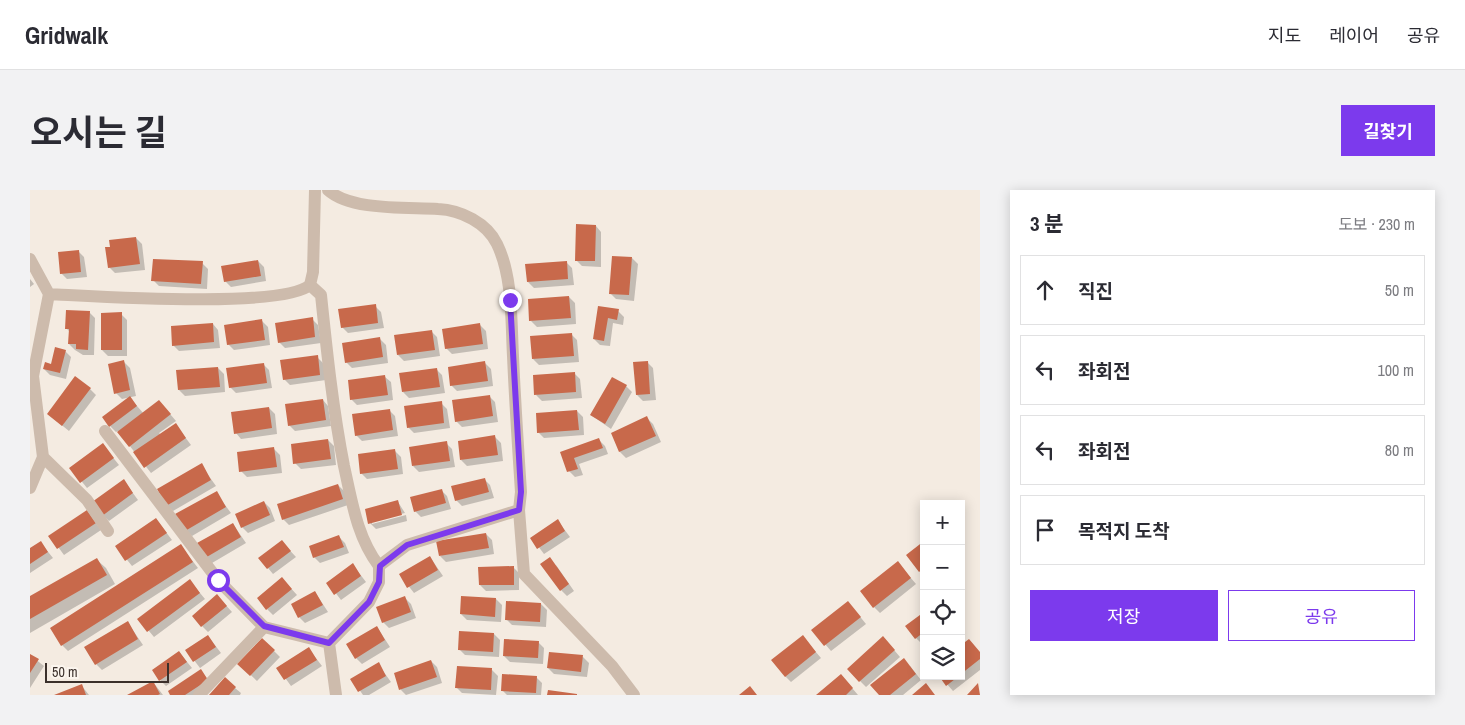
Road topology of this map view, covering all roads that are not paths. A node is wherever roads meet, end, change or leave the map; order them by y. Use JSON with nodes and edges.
{"nodes":[{"id":1,"x":315,"y":190,"type":"edge"},
{"id":2,"x":328,"y":190,"type":"edge"},
{"id":3,"x":30,"y":259,"type":"edge"},
{"id":4,"x":310,"y":286,"type":"junction"},
{"id":5,"x":49,"y":294,"type":"junction"},
{"id":6,"x":106,"y":431,"type":"dead end"},
{"id":7,"x":43,"y":457,"type":"junction"},
{"id":8,"x":30,"y":488,"type":"edge"},
{"id":9,"x":519,"y":510,"type":"junction"},
{"id":10,"x":108,"y":531,"type":"dead end"},
{"id":11,"x":380,"y":566,"type":"junction"},
{"id":12,"x":264,"y":626,"type":"junction"},
{"id":13,"x":329,"y":643,"type":"junction"},
{"id":14,"x":199,"y":695,"type":"edge"},
{"id":15,"x":336,"y":695,"type":"edge"},
{"id":16,"x":634,"y":695,"type":"edge"}],
"edges":[{"from":1,"to":4,"type":"street"},
{"from":2,"to":9,"type":"street"},
{"from":3,"to":5,"type":"street"},
{"from":4,"to":5,"type":"street"},
{"from":4,"to":11,"type":"street"},
{"from":5,"to":7,"type":"street"},
{"from":6,"to":12,"type":"street"},
{"from":7,"to":8,"type":"street"},
{"from":7,"to":10,"type":"street"},
{"from":9,"to":11,"type":"street"},
{"from":9,"to":16,"type":"street"},
{"from":11,"to":13,"type":"street"},
{"from":12,"to":13,"type":"street"},
{"from":12,"to":14,"type":"street"},
{"from":13,"to":15,"type":"street"}]}
